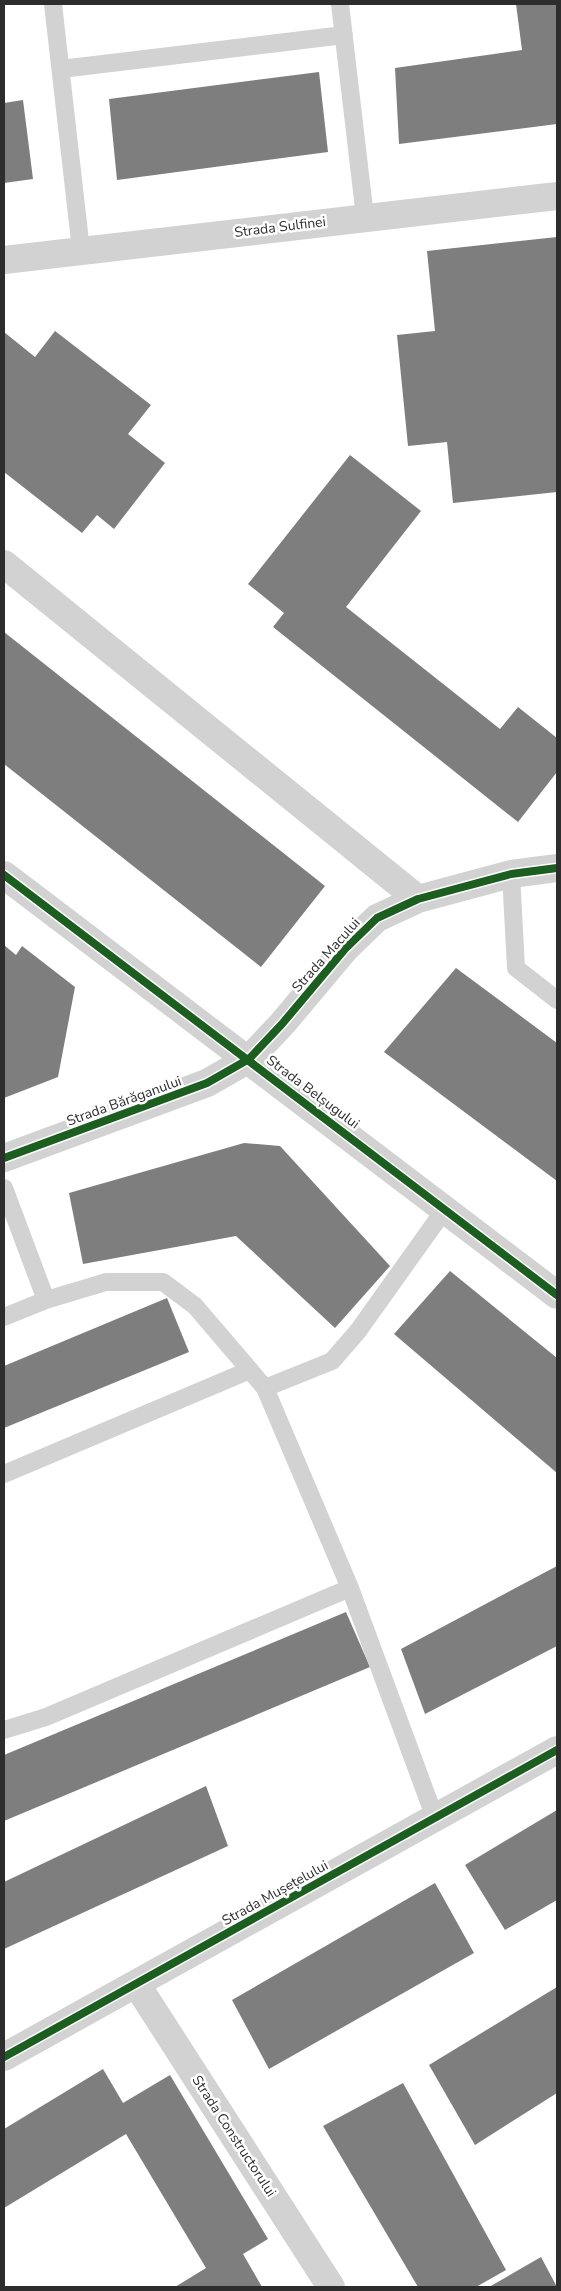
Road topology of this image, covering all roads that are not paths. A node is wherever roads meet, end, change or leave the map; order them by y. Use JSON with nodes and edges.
{"nodes":[{"id":1,"x":53,"y":4,"type":"edge"},
{"id":2,"x":340,"y":4,"type":"edge"},
{"id":3,"x":344,"y":35,"type":"junction"},
{"id":4,"x":61,"y":69,"type":"junction"},
{"id":5,"x":557,"y":196,"type":"edge"},
{"id":6,"x":365,"y":217,"type":"junction"},
{"id":7,"x":81,"y":250,"type":"junction"},
{"id":8,"x":4,"y":260,"type":"edge"},
{"id":9,"x":4,"y":564,"type":"edge"},
{"id":10,"x":557,"y":868,"type":"edge"},
{"id":11,"x":511,"y":874,"type":"junction"},
{"id":12,"x":4,"y":875,"type":"edge"},
{"id":13,"x":418,"y":899,"type":"junction"},
{"id":14,"x":557,"y":1000,"type":"edge"},
{"id":15,"x":249,"y":1059,"type":"junction"},
{"id":16,"x":4,"y":1158,"type":"edge"},
{"id":17,"x":4,"y":1188,"type":"edge"},
{"id":18,"x":445,"y":1209,"type":"junction"},
{"id":19,"x":557,"y":1294,"type":"edge"},
{"id":20,"x":46,"y":1300,"type":"junction"},
{"id":21,"x":4,"y":1317,"type":"edge"},
{"id":22,"x":250,"y":1370,"type":"junction"},
{"id":23,"x":265,"y":1388,"type":"junction"},
{"id":24,"x":4,"y":1474,"type":"edge"},
{"id":25,"x":350,"y":1588,"type":"junction"},
{"id":26,"x":4,"y":1730,"type":"edge"},
{"id":27,"x":557,"y":1750,"type":"edge"},
{"id":28,"x":435,"y":1818,"type":"junction"},
{"id":29,"x":137,"y":1985,"type":"junction"},
{"id":30,"x":4,"y":2057,"type":"edge"},
{"id":31,"x":331,"y":2287,"type":"edge"}],
"edges":[{"from":1,"to":4,"type":"lane"},
{"from":2,"to":3,"type":"lane"},
{"from":3,"to":4,"type":"lane"},
{"from":3,"to":6,"type":"lane"},
{"from":4,"to":7,"type":"lane"},
{"from":5,"to":6,"type":"street","name":"Strada Sulfinei"},
{"from":6,"to":7,"type":"street","name":"Strada Sulfinei"},
{"from":7,"to":8,"type":"street","name":"Strada Sulfinei"},
{"from":9,"to":13,"type":"street"},
{"from":10,"to":11,"type":"street","name":"Strada Macului"},
{"from":11,"to":13,"type":"street","name":"Strada Macului"},
{"from":11,"to":14,"type":"lane"},
{"from":12,"to":15,"type":"street","name":"Strada Belșugului"},
{"from":13,"to":15,"type":"street","name":"Strada Macului"},
{"from":15,"to":16,"type":"street","name":"Strada Bărăganului"},
{"from":15,"to":18,"type":"street","name":"Strada Belșugului"},
{"from":17,"to":20,"type":"lane"},
{"from":18,"to":19,"type":"street","name":"Strada Belșugului"},
{"from":18,"to":23,"type":"lane"},
{"from":20,"to":21,"type":"lane"},
{"from":20,"to":22,"type":"lane"},
{"from":22,"to":23,"type":"lane"},
{"from":22,"to":24,"type":"lane"},
{"from":23,"to":25,"type":"lane"},
{"from":25,"to":26,"type":"lane"},
{"from":25,"to":28,"type":"lane"},
{"from":27,"to":28,"type":"street","name":"Strada Mușețelului"},
{"from":28,"to":29,"type":"street","name":"Strada Mușețelului"},
{"from":29,"to":30,"type":"street","name":"Strada Mușețelului"},
{"from":29,"to":31,"type":"street","name":"Strada Constructorului"}]}
